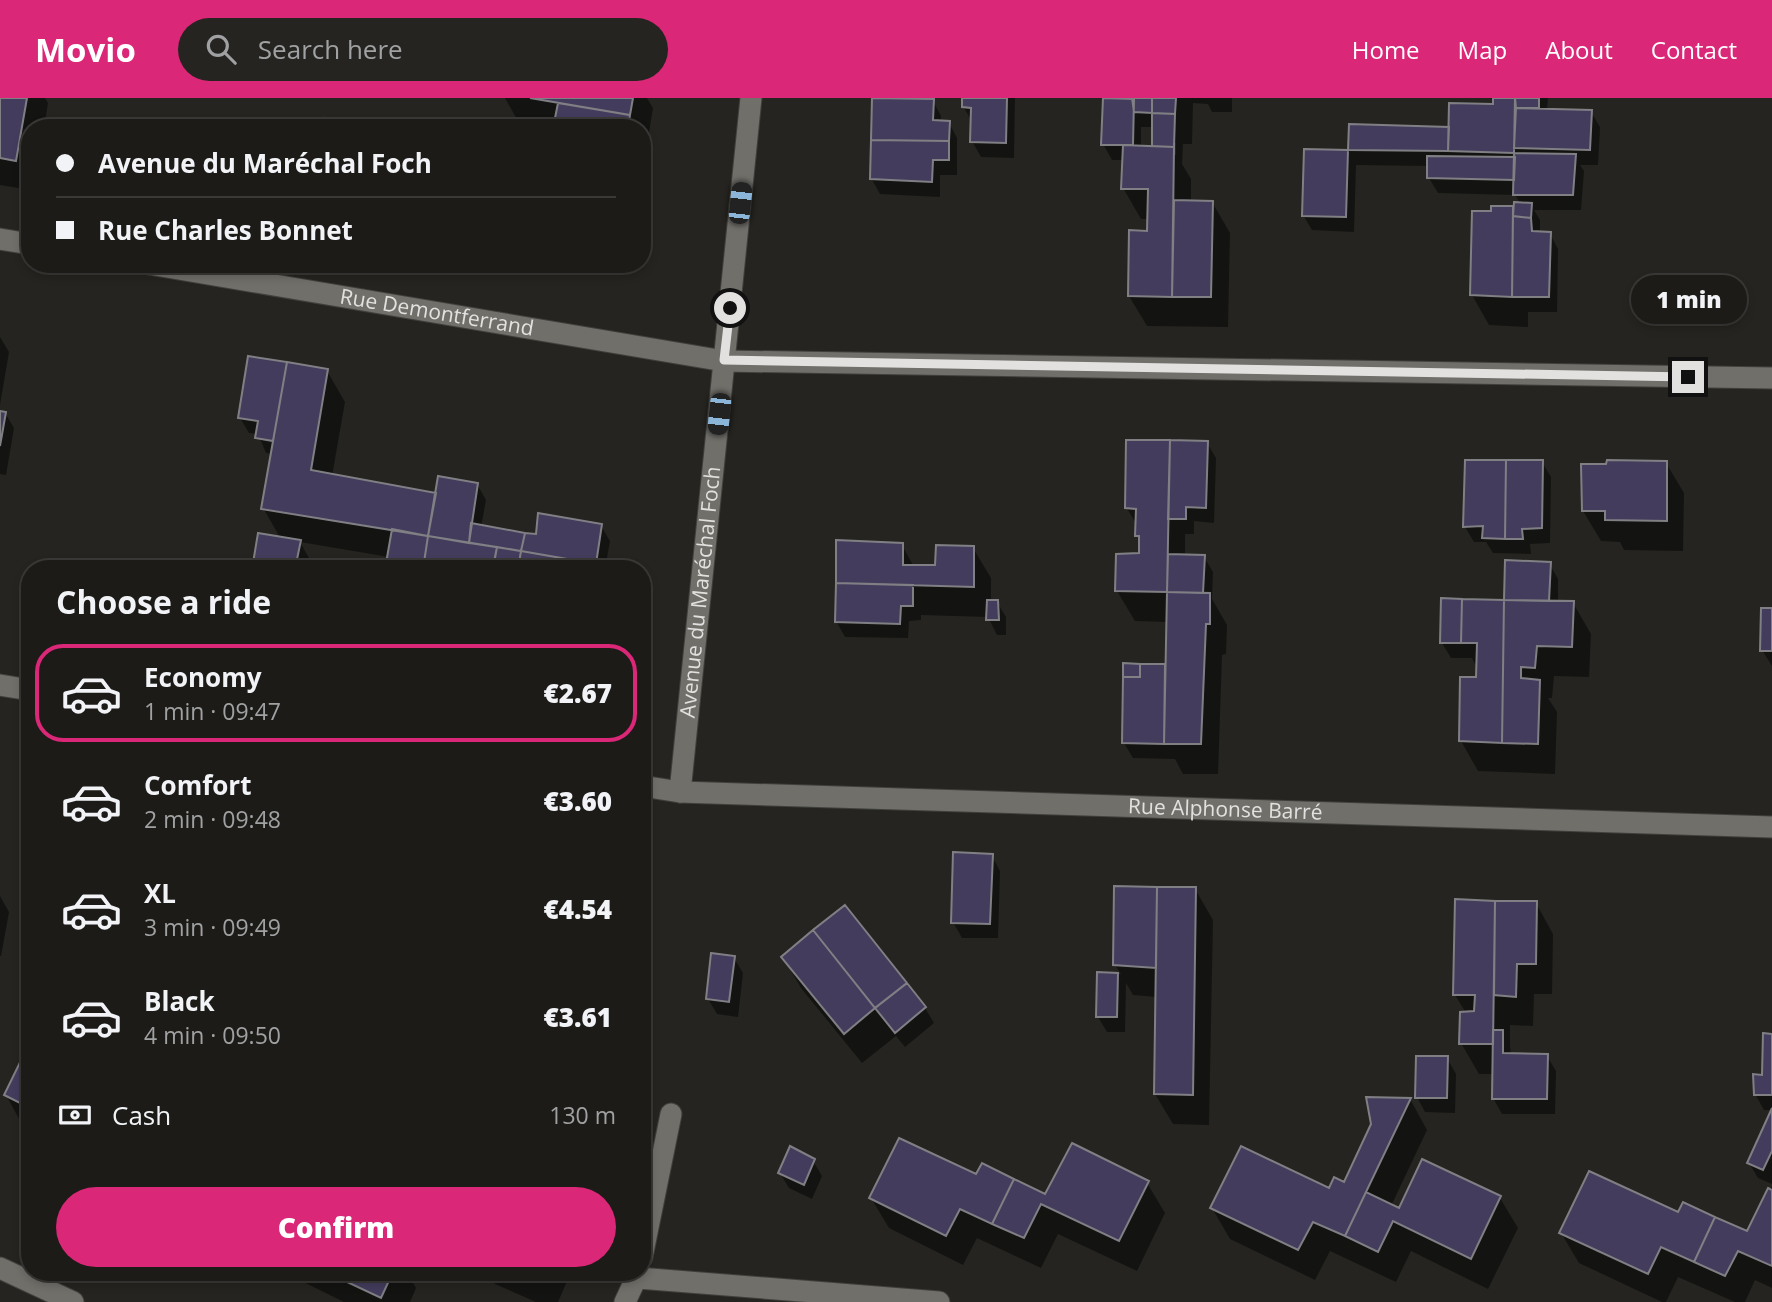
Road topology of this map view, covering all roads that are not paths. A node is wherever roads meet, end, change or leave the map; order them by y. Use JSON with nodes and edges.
{"nodes":[{"id":1,"x":751,"y":98,"type":"edge"},
{"id":2,"x":0,"y":239,"type":"edge"},
{"id":3,"x":21,"y":242,"type":"edge"},
{"id":4,"x":203,"y":273,"type":"edge"},
{"id":5,"x":724,"y":360,"type":"junction"},
{"id":6,"x":1772,"y":378,"type":"edge"},
{"id":7,"x":0,"y":685,"type":"edge"},
{"id":8,"x":21,"y":688,"type":"edge"},
{"id":9,"x":651,"y":787,"type":"edge"},
{"id":10,"x":680,"y":792,"type":"junction"},
{"id":11,"x":1772,"y":827,"type":"edge"},
{"id":12,"x":671,"y":1114,"type":"dead end"},
{"id":13,"x":651,"y":1213,"type":"edge"},
{"id":14,"x":0,"y":1268,"type":"edge"},
{"id":15,"x":651,"y":1276,"type":"edge"},
{"id":16,"x":21,"y":1278,"type":"edge"},
{"id":17,"x":28,"y":1281,"type":"edge"},
{"id":18,"x":636,"y":1281,"type":"edge"},
{"id":19,"x":73,"y":1302,"type":"edge"},
{"id":20,"x":625,"y":1302,"type":"edge"},
{"id":21,"x":939,"y":1302,"type":"edge"}],
"edges":[{"from":1,"to":5,"type":"street","name":"Avenue du Maréchal Foch"},
{"from":2,"to":3,"type":"street"},
{"from":4,"to":5,"type":"street","name":"Rue Demontferrand"},
{"from":5,"to":6,"type":"street","name":"Rue Demontferrand"},
{"from":5,"to":10,"type":"street","name":"Avenue du Maréchal Foch"},
{"from":7,"to":8,"type":"street"},
{"from":9,"to":10,"type":"street","name":"Rue Alphonse Barré"},
{"from":10,"to":11,"type":"street","name":"Rue Alphonse Barré"},
{"from":12,"to":13,"type":"street"},
{"from":14,"to":16,"type":"street"},
{"from":15,"to":21,"type":"street"},
{"from":17,"to":19,"type":"street"},
{"from":18,"to":20,"type":"street"}]}
